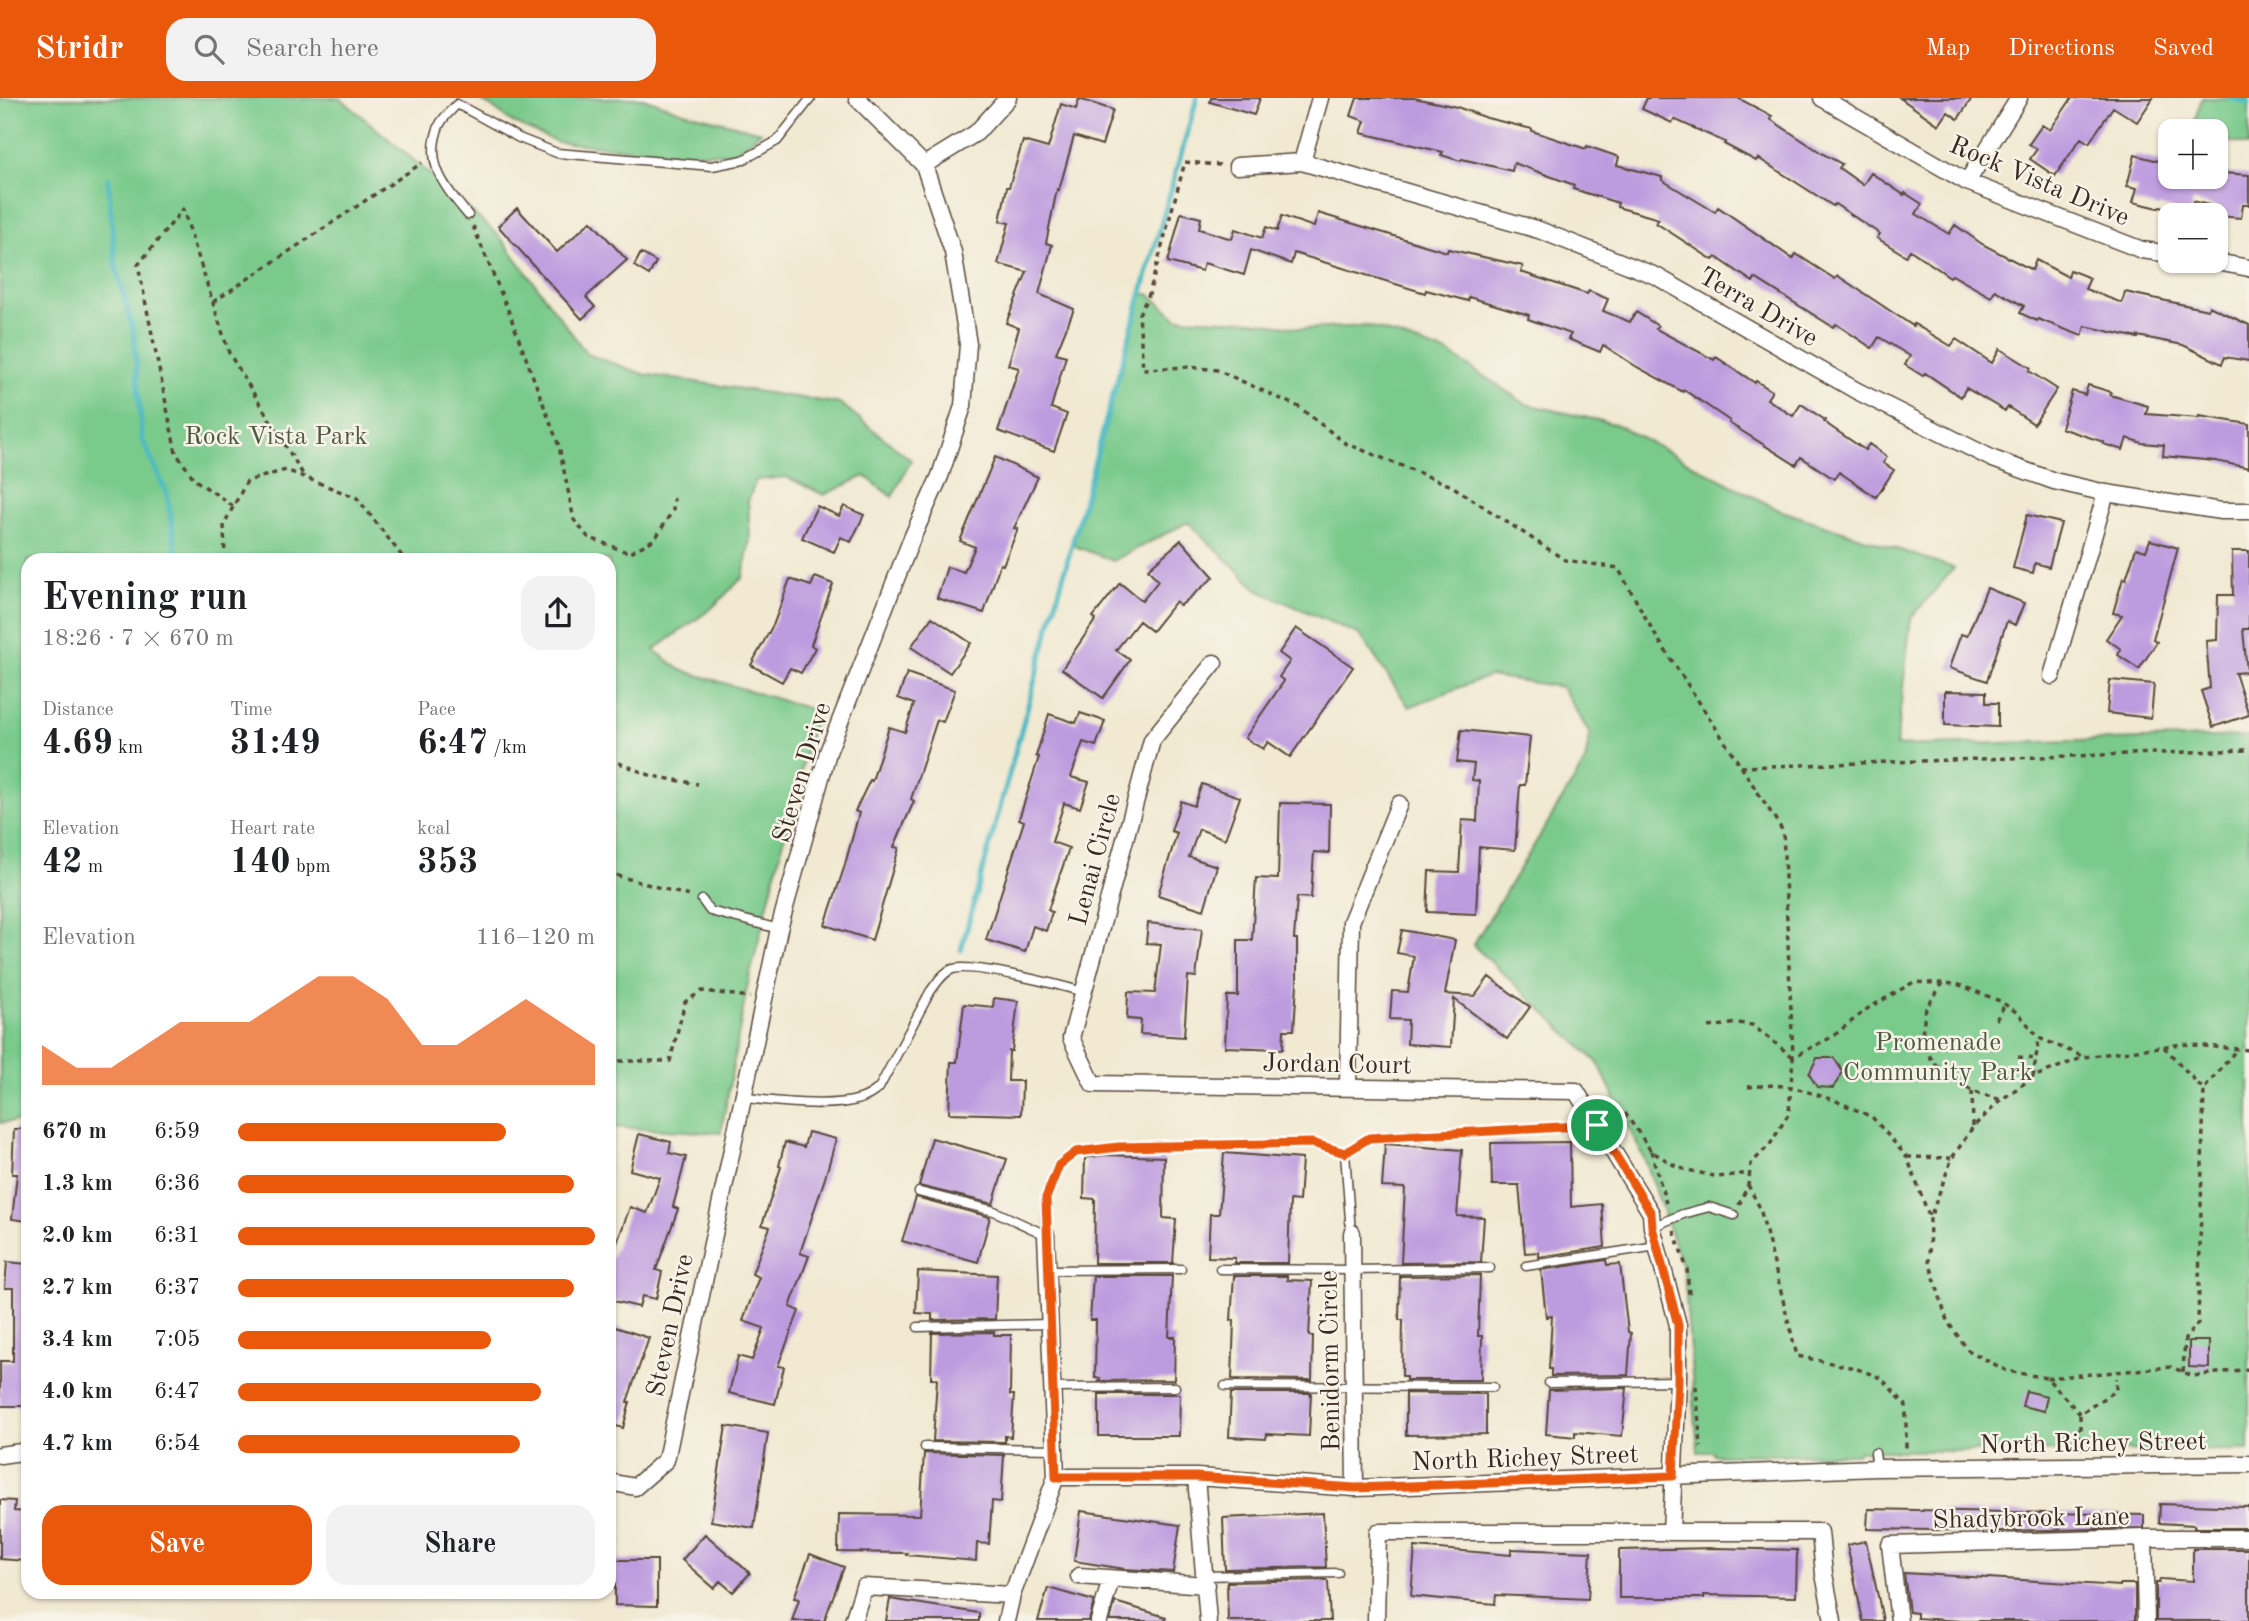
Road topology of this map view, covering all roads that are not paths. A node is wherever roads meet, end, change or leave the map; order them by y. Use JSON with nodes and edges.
{"nodes":[{"id":1,"x":811,"y":98,"type":"edge"},
{"id":2,"x":857,"y":98,"type":"edge"},
{"id":3,"x":1008,"y":98,"type":"edge"},
{"id":4,"x":1320,"y":98,"type":"edge"},
{"id":5,"x":1822,"y":98,"type":"edge"},
{"id":6,"x":2019,"y":98,"type":"edge"},
{"id":7,"x":1302,"y":162,"type":"junction"},
{"id":8,"x":924,"y":165,"type":"junction"},
{"id":9,"x":1237,"y":166,"type":"road end"},
{"id":10,"x":1967,"y":182,"type":"junction"},
{"id":11,"x":468,"y":215,"type":"road end"},
{"id":12,"x":2158,"y":252,"type":"edge"},
{"id":13,"x":2228,"y":264,"type":"edge"},
{"id":14,"x":2249,"y":268,"type":"edge"},
{"id":15,"x":2106,"y":493,"type":"junction"},
{"id":16,"x":2249,"y":511,"type":"edge"},
{"id":17,"x":1214,"y":663,"type":"dead end"},
{"id":18,"x":2052,"y":676,"type":"dead end"},
{"id":19,"x":1399,"y":804,"type":"dead end"},
{"id":20,"x":702,"y":900,"type":"road end"},
{"id":21,"x":779,"y":929,"type":"junction"},
{"id":22,"x":1083,"y":992,"type":"junction"},
{"id":23,"x":1093,"y":1082,"type":"joint"},
{"id":24,"x":1348,"y":1087,"type":"junction"},
{"id":25,"x":743,"y":1097,"type":"junction"},
{"id":26,"x":1597,"y":1125,"type":"junction"},
{"id":27,"x":1345,"y":1153,"type":"junction"},
{"id":28,"x":919,"y":1192,"type":"dead end"},
{"id":29,"x":1734,"y":1215,"type":"road end"},
{"id":30,"x":1652,"y":1227,"type":"junction"},
{"id":31,"x":1352,"y":1233,"type":"joint"},
{"id":32,"x":1046,"y":1235,"type":"junction"},
{"id":33,"x":1657,"y":1246,"type":"junction"},
{"id":34,"x":1526,"y":1266,"type":"dead end"},
{"id":35,"x":1490,"y":1268,"type":"dead end"},
{"id":36,"x":1181,"y":1269,"type":"dead end"},
{"id":37,"x":1220,"y":1269,"type":"dead end"},
{"id":38,"x":1047,"y":1270,"type":"junction"},
{"id":39,"x":1352,"y":1270,"type":"junction"},
{"id":40,"x":1049,"y":1324,"type":"junction"},
{"id":41,"x":918,"y":1327,"type":"dead end"},
{"id":42,"x":1678,"y":1381,"type":"junction"},
{"id":43,"x":1549,"y":1383,"type":"dead end"},
{"id":44,"x":1225,"y":1386,"type":"dead end"},
{"id":45,"x":1175,"y":1387,"type":"dead end"},
{"id":46,"x":1354,"y":1387,"type":"junction"},
{"id":47,"x":1493,"y":1387,"type":"dead end"},
{"id":48,"x":1052,"y":1388,"type":"junction"},
{"id":49,"x":925,"y":1447,"type":"dead end"},
{"id":50,"x":1055,"y":1449,"type":"junction"},
{"id":51,"x":21,"y":1452,"type":"edge"},
{"id":52,"x":0,"y":1455,"type":"edge"},
{"id":53,"x":2249,"y":1464,"type":"edge"},
{"id":54,"x":1673,"y":1476,"type":"junction"},
{"id":55,"x":1056,"y":1477,"type":"junction"},
{"id":56,"x":1196,"y":1477,"type":"junction"},
{"id":57,"x":616,"y":1483,"type":"edge"},
{"id":58,"x":1355,"y":1488,"type":"junction"},
{"id":59,"x":1671,"y":1532,"type":"junction"},
{"id":60,"x":2144,"y":1538,"type":"junction"},
{"id":61,"x":2249,"y":1538,"type":"edge"},
{"id":62,"x":1338,"y":1573,"type":"dead end"},
{"id":63,"x":1079,"y":1576,"type":"dead end"},
{"id":64,"x":1111,"y":1579,"type":"junction"},
{"id":65,"x":1206,"y":1581,"type":"junction"},
{"id":66,"x":1012,"y":1595,"type":"junction"},
{"id":67,"x":853,"y":1621,"type":"edge"},
{"id":68,"x":1006,"y":1621,"type":"edge"},
{"id":69,"x":1099,"y":1621,"type":"edge"},
{"id":70,"x":1208,"y":1621,"type":"edge"},
{"id":71,"x":1376,"y":1621,"type":"edge"},
{"id":72,"x":1833,"y":1621,"type":"edge"},
{"id":73,"x":1899,"y":1621,"type":"edge"},
{"id":74,"x":2146,"y":1621,"type":"edge"}],
"edges":[{"from":1,"to":11,"type":"lane"},
{"from":2,"to":8,"type":"street","name":"Steven Drive"},
{"from":3,"to":8,"type":"street"},
{"from":4,"to":7,"type":"street"},
{"from":5,"to":10,"type":"street","name":"Rock Vista Drive"},
{"from":6,"to":10,"type":"street"},
{"from":7,"to":9,"type":"street","name":"Terra Drive"},
{"from":7,"to":15,"type":"street","name":"Terra Drive"},
{"from":8,"to":21,"type":"street","name":"Steven Drive"},
{"from":10,"to":12,"type":"street","name":"Rock Vista Drive"},
{"from":13,"to":14,"type":"street"},
{"from":15,"to":16,"type":"street","name":"Terra Drive"},
{"from":15,"to":18,"type":"street"},
{"from":17,"to":22,"type":"street","name":"Lenai Circle"},
{"from":19,"to":24,"type":"street"},
{"from":20,"to":21,"type":"lane"},
{"from":21,"to":25,"type":"street","name":"Steven Drive"},
{"from":22,"to":23,"type":"street","name":"Lenai Circle"},
{"from":22,"to":25,"type":"lane"},
{"from":23,"to":24,"type":"street","name":"Jordan Court"},
{"from":24,"to":26,"type":"street","name":"Jordan Court"},
{"from":25,"to":57,"type":"street","name":"Steven Drive"},
{"from":26,"to":27,"type":"lane"},
{"from":26,"to":30,"type":"street"},
{"from":27,"to":31,"type":"lane"},
{"from":27,"to":32,"type":"lane"},
{"from":28,"to":32,"type":"lane"},
{"from":29,"to":30,"type":"lane"},
{"from":30,"to":33,"type":"street"},
{"from":31,"to":39,"type":"street","name":"Benidorm Circle"},
{"from":32,"to":38,"type":"street"},
{"from":33,"to":34,"type":"lane"},
{"from":33,"to":42,"type":"street"},
{"from":35,"to":39,"type":"lane"},
{"from":36,"to":38,"type":"lane"},
{"from":37,"to":39,"type":"lane"},
{"from":38,"to":40,"type":"street"},
{"from":39,"to":46,"type":"street","name":"Benidorm Circle"},
{"from":40,"to":41,"type":"lane"},
{"from":40,"to":48,"type":"street"},
{"from":42,"to":43,"type":"lane"},
{"from":42,"to":54,"type":"street"},
{"from":44,"to":46,"type":"lane"},
{"from":45,"to":48,"type":"lane"},
{"from":46,"to":47,"type":"lane"},
{"from":46,"to":58,"type":"street","name":"Benidorm Circle"},
{"from":48,"to":50,"type":"street"},
{"from":49,"to":50,"type":"lane"},
{"from":50,"to":55,"type":"street"},
{"from":51,"to":52,"type":"street"},
{"from":53,"to":54,"type":"street","name":"North Richey Street"},
{"from":54,"to":58,"type":"street","name":"North Richey Street"},
{"from":54,"to":59,"type":"street"},
{"from":55,"to":56,"type":"street","name":"North Richey Street"},
{"from":55,"to":66,"type":"street"},
{"from":56,"to":58,"type":"street","name":"North Richey Street"},
{"from":56,"to":65,"type":"street"},
{"from":59,"to":71,"type":"street"},
{"from":59,"to":72,"type":"street"},
{"from":60,"to":61,"type":"street","name":"Shadybrook Lane"},
{"from":60,"to":73,"type":"street","name":"Shadybrook Lane"},
{"from":60,"to":74,"type":"street"},
{"from":62,"to":65,"type":"lane"},
{"from":63,"to":64,"type":"street"},
{"from":64,"to":65,"type":"street"},
{"from":64,"to":69,"type":"street"},
{"from":65,"to":70,"type":"street"},
{"from":66,"to":67,"type":"street"},
{"from":66,"to":68,"type":"street"}]}
